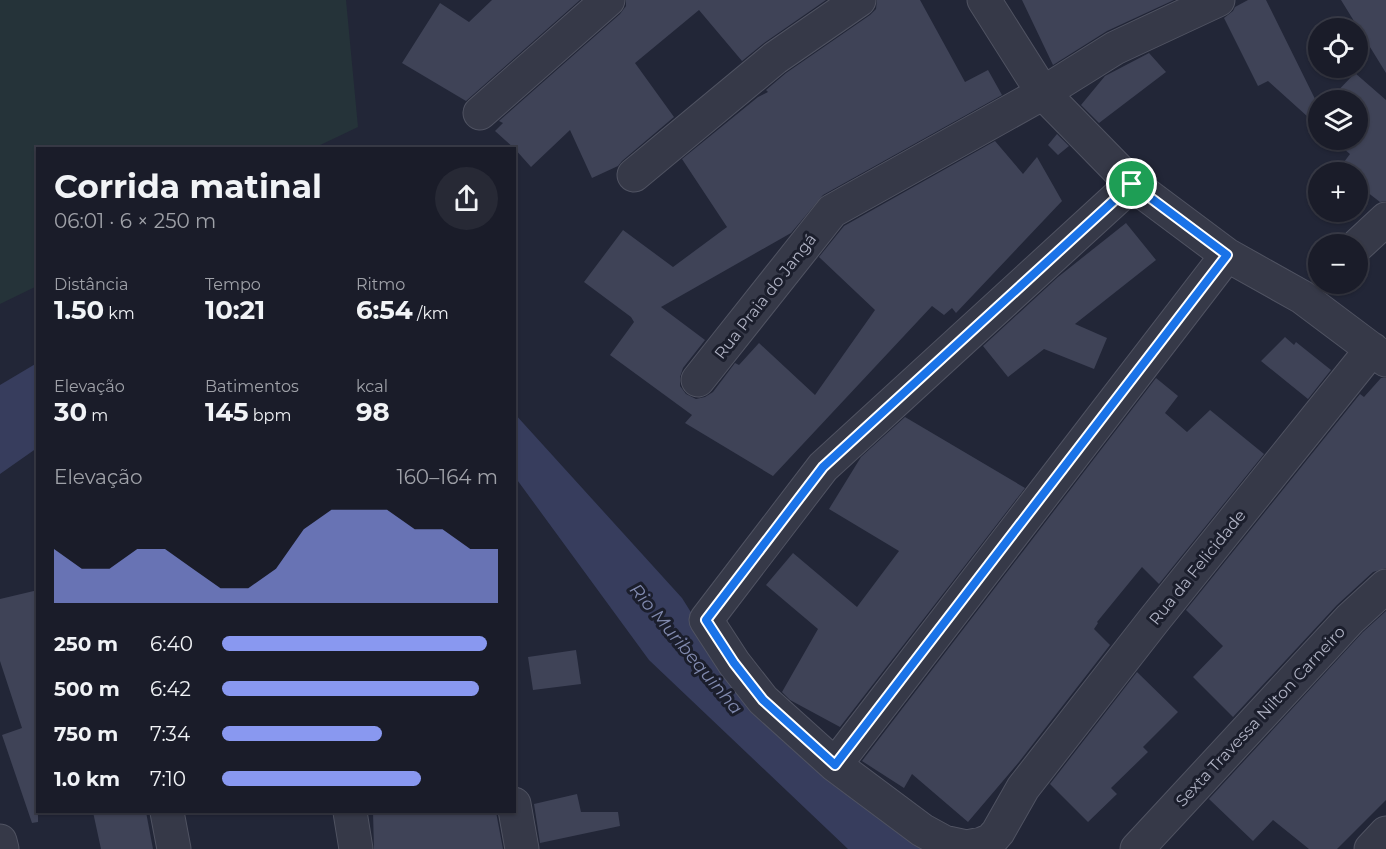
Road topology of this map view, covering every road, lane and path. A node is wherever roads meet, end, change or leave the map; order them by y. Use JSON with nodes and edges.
{"nodes":[{"id":1,"x":608,"y":0,"type":"edge"},
{"id":2,"x":860,"y":0,"type":"edge"},
{"id":3,"x":984,"y":0,"type":"edge"},
{"id":4,"x":1218,"y":0,"type":"edge"},
{"id":5,"x":1043,"y":93,"type":"junction"},
{"id":6,"x":480,"y":113,"type":"dead end"},
{"id":7,"x":634,"y":175,"type":"dead end"},
{"id":8,"x":1132,"y":184,"type":"junction"},
{"id":9,"x":1386,"y":219,"type":"edge"},
{"id":10,"x":1368,"y":236,"type":"edge"},
{"id":11,"x":1227,"y":255,"type":"junction"},
{"id":12,"x":1308,"y":289,"type":"edge"},
{"id":13,"x":1314,"y":294,"type":"edge"},
{"id":14,"x":1379,"y":355,"type":"edge"},
{"id":15,"x":698,"y":380,"type":"dead end"},
{"id":16,"x":1386,"y":586,"type":"edge"},
{"id":17,"x":835,"y":765,"type":"junction"},
{"id":18,"x":167,"y":813,"type":"edge"},
{"id":19,"x":350,"y":813,"type":"edge"},
{"id":20,"x":516,"y":813,"type":"edge"},
{"id":21,"x":1386,"y":833,"type":"edge"},
{"id":22,"x":0,"y":841,"type":"edge"},
{"id":23,"x":2,"y":849,"type":"edge"},
{"id":24,"x":174,"y":849,"type":"edge"},
{"id":25,"x":356,"y":849,"type":"edge"},
{"id":26,"x":522,"y":849,"type":"edge"},
{"id":27,"x":1137,"y":849,"type":"edge"},
{"id":28,"x":1371,"y":849,"type":"edge"}],
"edges":[{"from":1,"to":6,"type":"street"},
{"from":2,"to":7,"type":"street"},
{"from":3,"to":5,"type":"street"},
{"from":4,"to":5,"type":"street"},
{"from":5,"to":8,"type":"street"},
{"from":5,"to":15,"type":"street","name":"Rua Praia do Jangá"},
{"from":8,"to":11,"type":"street"},
{"from":8,"to":17,"type":"street","name":"Rua da Felicidade"},
{"from":9,"to":10,"type":"street"},
{"from":11,"to":12,"type":"street"},
{"from":11,"to":17,"type":"street"},
{"from":13,"to":14,"type":"street"},
{"from":14,"to":17,"type":"street","name":"Rua da Felicidade"},
{"from":16,"to":27,"type":"street","name":"Sexta Travessa Nilton Carneiro"},
{"from":18,"to":24,"type":"street"},
{"from":19,"to":25,"type":"street"},
{"from":20,"to":26,"type":"street"},
{"from":21,"to":28,"type":"street"},
{"from":22,"to":23,"type":"street"}]}
